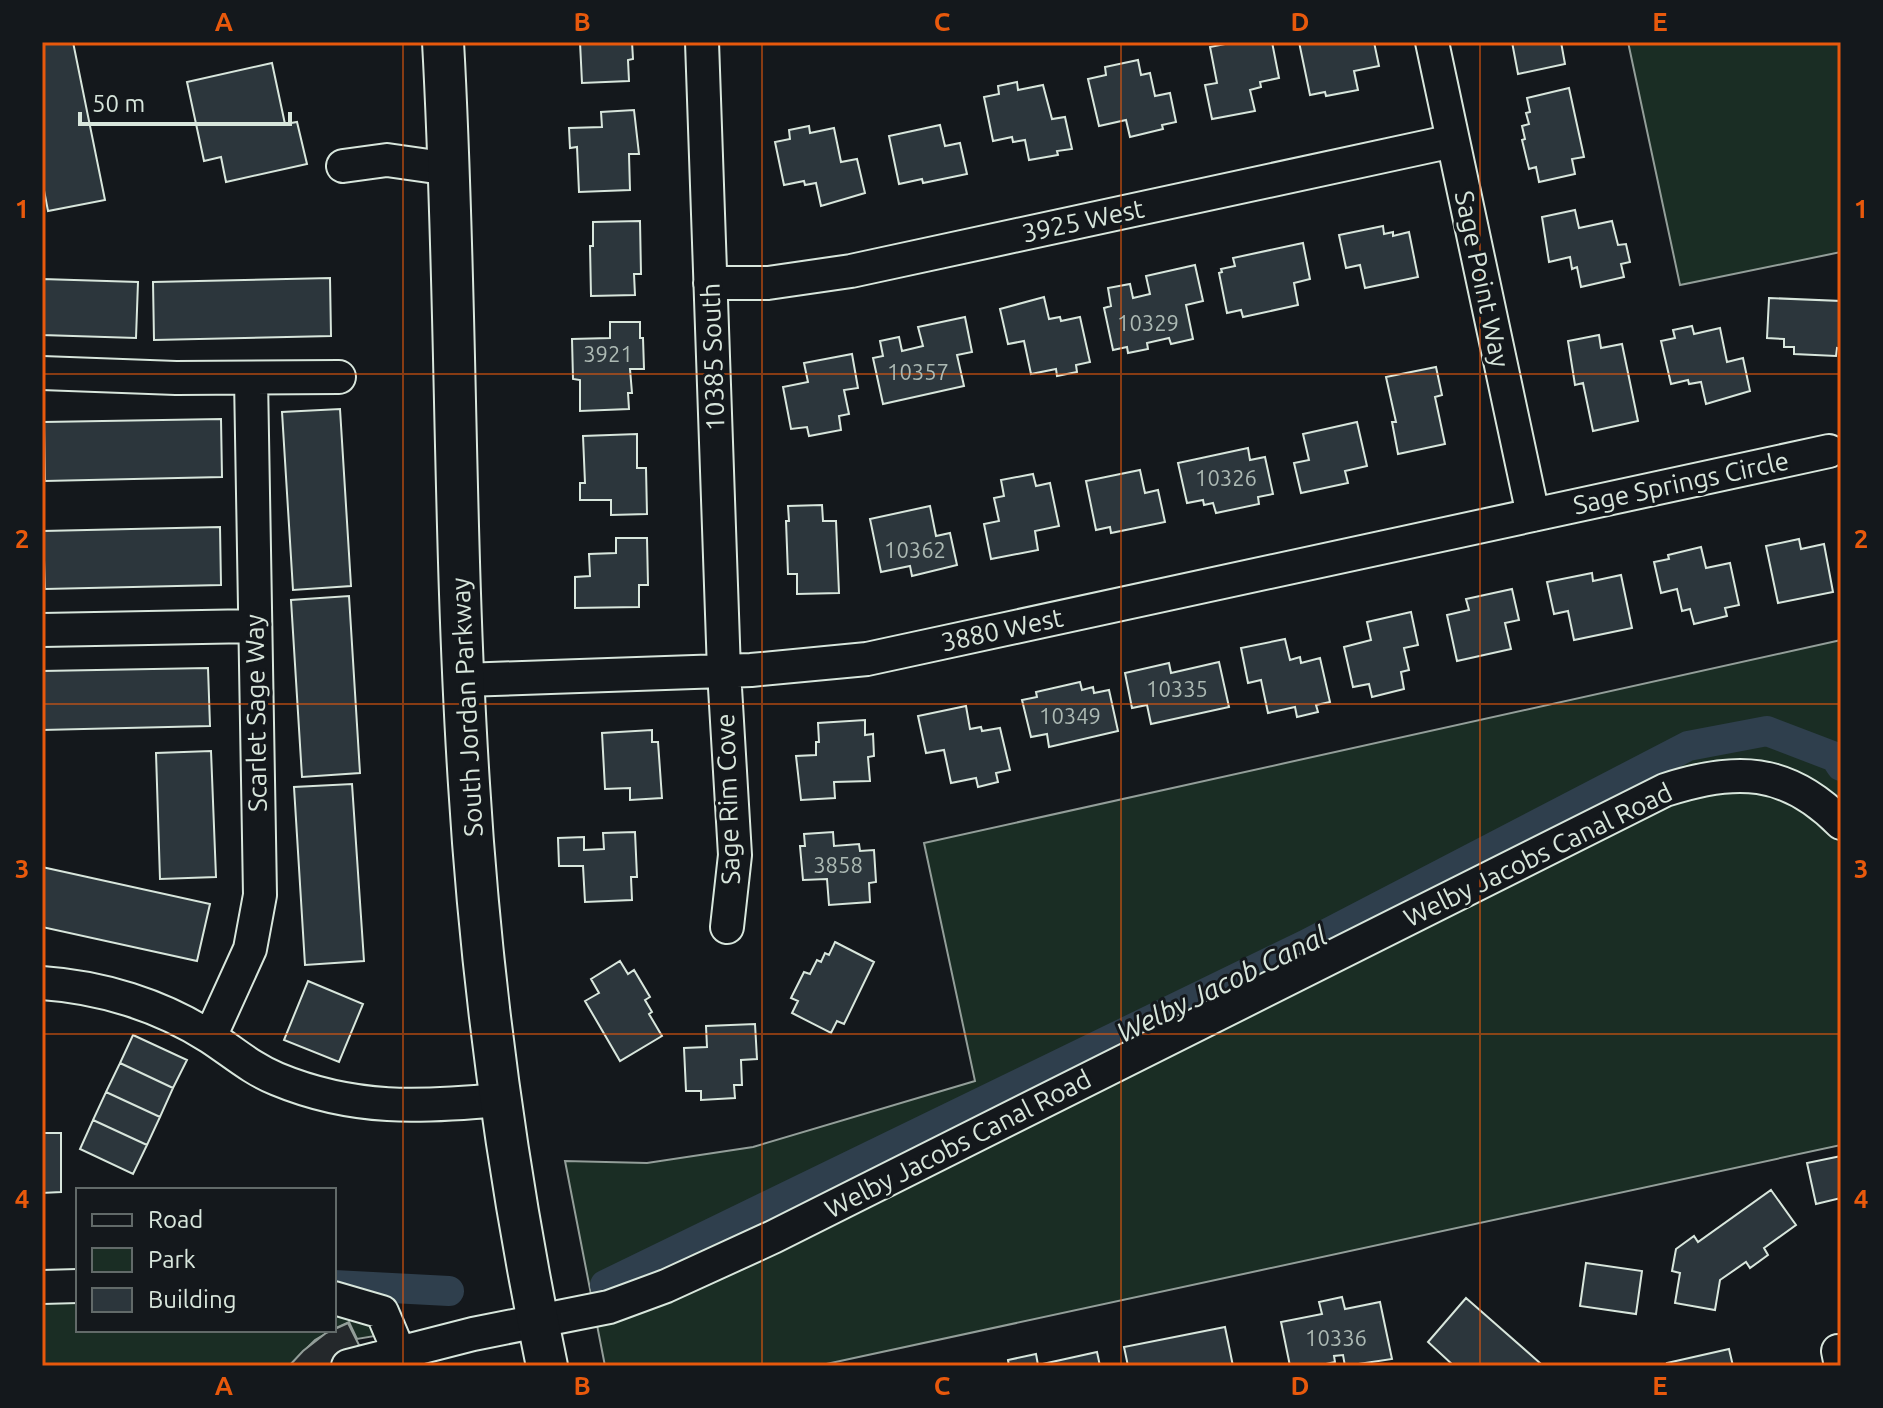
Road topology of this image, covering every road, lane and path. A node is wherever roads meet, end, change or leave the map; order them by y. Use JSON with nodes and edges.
{"nodes":[{"id":1,"x":443,"y":42,"type":"edge"},
{"id":2,"x":702,"y":42,"type":"edge"},
{"id":3,"x":1432,"y":42,"type":"edge"},
{"id":4,"x":1453,"y":141,"type":"junction"},
{"id":5,"x":343,"y":166,"type":"dead end"},
{"id":6,"x":450,"y":169,"type":"junction"},
{"id":7,"x":710,"y":283,"type":"junction"},
{"id":8,"x":42,"y":373,"type":"edge"},
{"id":9,"x":339,"y":377,"type":"dead end"},
{"id":10,"x":251,"y":378,"type":"junction"},
{"id":11,"x":1829,"y":451,"type":"dead end"},
{"id":12,"x":1533,"y":515,"type":"junction"},
{"id":13,"x":255,"y":626,"type":"junction"},
{"id":14,"x":42,"y":630,"type":"edge"},
{"id":15,"x":724,"y":671,"type":"junction"},
{"id":16,"x":463,"y":680,"type":"junction"},
{"id":17,"x":1841,"y":823,"type":"edge"},
{"id":18,"x":727,"y":927,"type":"dead end"},
{"id":19,"x":42,"y":983,"type":"edge"},
{"id":20,"x":210,"y":1037,"type":"junction"},
{"id":21,"x":501,"y":1100,"type":"junction"},
{"id":22,"x":76,"y":1286,"type":"edge"},
{"id":23,"x":42,"y":1287,"type":"edge"},
{"id":24,"x":336,"y":1299,"type":"edge"},
{"id":25,"x":538,"y":1322,"type":"junction"},
{"id":26,"x":399,"y":1352,"type":"junction"},
{"id":27,"x":434,"y":1356,"type":"edge"},
{"id":28,"x":348,"y":1366,"type":"edge"},
{"id":29,"x":547,"y":1366,"type":"edge"}],
"edges":[{"from":1,"to":6,"type":"main road","name":"South Jordan Parkway"},
{"from":2,"to":7,"type":"street","name":"10385 South"},
{"from":3,"to":4,"type":"street","name":"Sage Point Way"},
{"from":4,"to":7,"type":"street","name":"3925 West"},
{"from":4,"to":12,"type":"street","name":"Sage Point Way"},
{"from":5,"to":6,"type":"street"},
{"from":6,"to":16,"type":"main road","name":"South Jordan Parkway"},
{"from":7,"to":15,"type":"street","name":"10385 South"},
{"from":8,"to":10,"type":"street"},
{"from":9,"to":10,"type":"street"},
{"from":10,"to":13,"type":"street","name":"Scarlet Sage Way"},
{"from":11,"to":12,"type":"street","name":"Sage Springs Circle"},
{"from":12,"to":15,"type":"street","name":"3880 West"},
{"from":13,"to":14,"type":"street"},
{"from":13,"to":20,"type":"street","name":"Scarlet Sage Way"},
{"from":15,"to":16,"type":"street","name":"3880 West"},
{"from":15,"to":18,"type":"street","name":"Sage Rim Cove"},
{"from":16,"to":21,"type":"main road","name":"South Jordan Parkway"},
{"from":17,"to":25,"type":"street","name":"Welby Jacobs Canal Road"},
{"from":19,"to":20,"type":"street"},
{"from":20,"to":21,"type":"street"},
{"from":21,"to":25,"type":"main road","name":"South Jordan Parkway"},
{"from":22,"to":23,"type":"street"},
{"from":24,"to":26,"type":"street"},
{"from":25,"to":27,"type":"street","name":"Welby Jacobs Canal Road"},
{"from":25,"to":29,"type":"main road","name":"South Jordan Parkway"},
{"from":26,"to":27,"type":"street","name":"Welby Jacobs Canal Road"},
{"from":26,"to":28,"type":"street","name":"Welby Jacobs Canal Road"}]}
